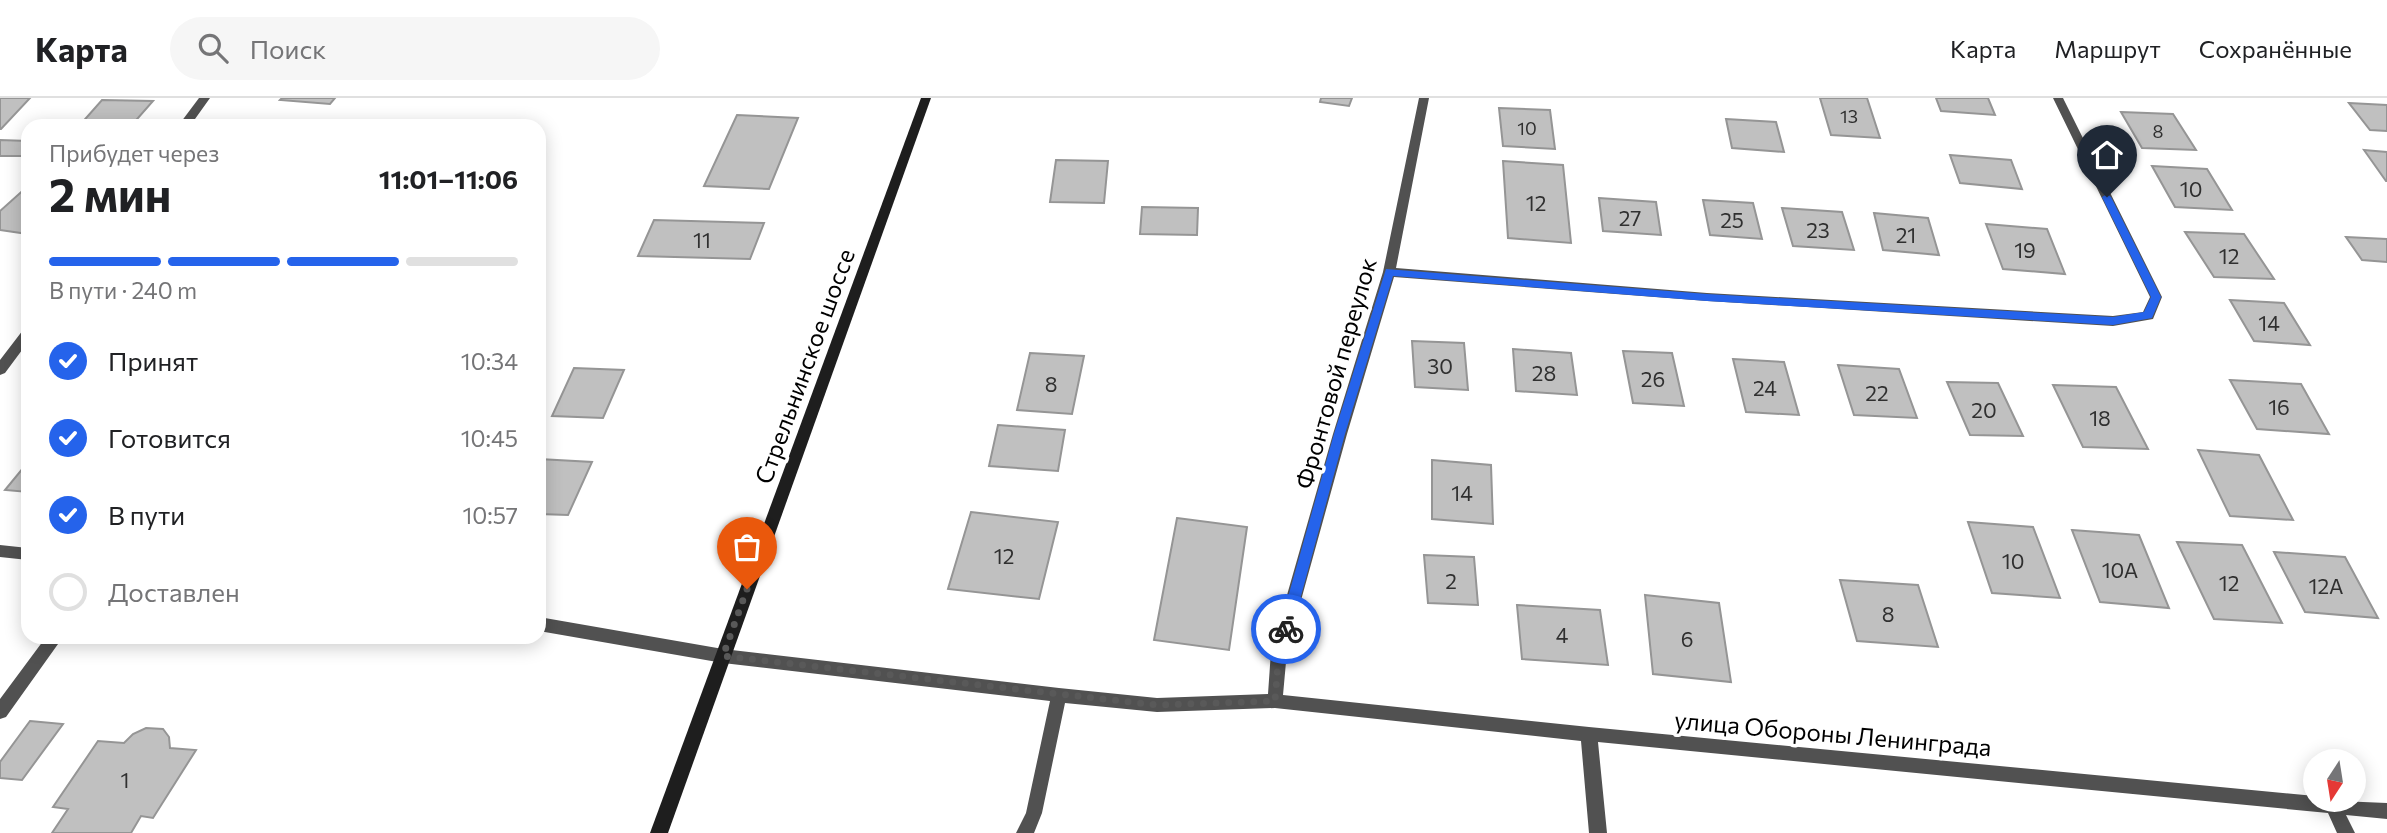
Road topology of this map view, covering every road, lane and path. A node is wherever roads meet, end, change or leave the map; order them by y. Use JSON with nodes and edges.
{"nodes":[{"id":1,"x":205,"y":98,"type":"edge"},
{"id":2,"x":926,"y":98,"type":"edge"},
{"id":3,"x":1424,"y":98,"type":"edge"},
{"id":4,"x":2058,"y":98,"type":"edge"},
{"id":5,"x":189,"y":119,"type":"edge"},
{"id":6,"x":1390,"y":272,"type":"junction"},
{"id":7,"x":21,"y":342,"type":"edge"},
{"id":8,"x":0,"y":370,"type":"edge"},
{"id":9,"x":0,"y":551,"type":"edge"},
{"id":10,"x":21,"y":553,"type":"edge"},
{"id":11,"x":546,"y":625,"type":"edge"},
{"id":12,"x":50,"y":644,"type":"edge"},
{"id":13,"x":723,"y":656,"type":"junction"},
{"id":14,"x":1059,"y":695,"type":"junction"},
{"id":15,"x":1275,"y":701,"type":"junction"},
{"id":16,"x":0,"y":712,"type":"edge"},
{"id":17,"x":1589,"y":734,"type":"junction"},
{"id":18,"x":2303,"y":803,"type":"edge"},
{"id":19,"x":2366,"y":809,"type":"edge"},
{"id":20,"x":2387,"y":811,"type":"edge"},
{"id":21,"x":2336,"y":812,"type":"edge"},
{"id":22,"x":659,"y":833,"type":"edge"},
{"id":23,"x":1025,"y":833,"type":"edge"},
{"id":24,"x":1598,"y":833,"type":"edge"},
{"id":25,"x":2346,"y":833,"type":"edge"}],
"edges":[{"from":1,"to":5,"type":"street"},
{"from":2,"to":13,"type":"main road","name":"Стрельнинское шоссе"},
{"from":3,"to":6,"type":"street","name":"Фронтовой переулок"},
{"from":4,"to":6,"type":"street"},
{"from":6,"to":15,"type":"street","name":"Фронтовой переулок"},
{"from":7,"to":8,"type":"street"},
{"from":9,"to":10,"type":"street"},
{"from":11,"to":13,"type":"street","name":"улица Обороны Ленинграда"},
{"from":12,"to":16,"type":"street"},
{"from":13,"to":14,"type":"street","name":"улица Обороны Ленинграда"},
{"from":13,"to":22,"type":"main road","name":"Стрельнинское шоссе"},
{"from":14,"to":15,"type":"street","name":"улица Обороны Ленинграда"},
{"from":14,"to":23,"type":"street"},
{"from":15,"to":17,"type":"street","name":"улица Обороны Ленинграда"},
{"from":17,"to":18,"type":"street","name":"улица Обороны Ленинграда"},
{"from":17,"to":24,"type":"street"},
{"from":19,"to":20,"type":"street","name":"улица Обороны Ленинграда"},
{"from":21,"to":25,"type":"street"}]}
